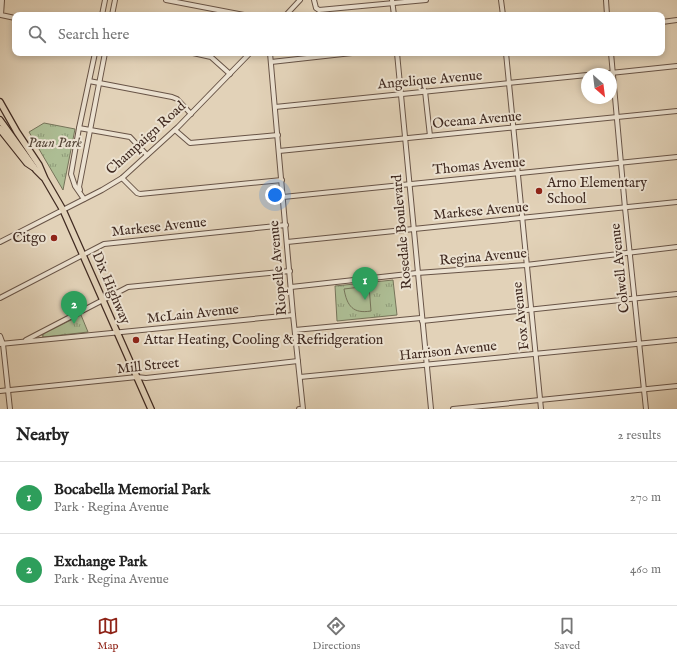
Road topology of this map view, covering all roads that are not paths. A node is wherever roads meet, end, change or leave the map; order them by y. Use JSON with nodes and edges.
{"nodes":[{"id":1,"x":2,"y":0,"type":"edge"},
{"id":2,"x":105,"y":0,"type":"edge"},
{"id":3,"x":115,"y":0,"type":"edge"},
{"id":4,"x":166,"y":0,"type":"edge"},
{"id":5,"x":300,"y":0,"type":"edge"},
{"id":6,"x":314,"y":0,"type":"edge"},
{"id":7,"x":426,"y":0,"type":"edge"},
{"id":8,"x":501,"y":0,"type":"edge"},
{"id":9,"x":606,"y":0,"type":"edge"},
{"id":10,"x":392,"y":2,"type":"edge"},
{"id":11,"x":103,"y":12,"type":"edge"},
{"id":12,"x":113,"y":12,"type":"edge"},
{"id":13,"x":228,"y":12,"type":"edge"},
{"id":14,"x":289,"y":12,"type":"edge"},
{"id":15,"x":394,"y":12,"type":"edge"},
{"id":16,"x":503,"y":12,"type":"edge"},
{"id":17,"x":608,"y":12,"type":"edge"},
{"id":18,"x":1,"y":15,"type":"edge"},
{"id":19,"x":12,"y":17,"type":"edge"},
{"id":20,"x":677,"y":20,"type":"edge"},
{"id":21,"x":665,"y":22,"type":"edge"},
{"id":22,"x":94,"y":56,"type":"edge"},
{"id":23,"x":104,"y":56,"type":"edge"},
{"id":24,"x":211,"y":56,"type":"edge"},
{"id":25,"x":247,"y":56,"type":"edge"},
{"id":26,"x":270,"y":56,"type":"edge"},
{"id":27,"x":324,"y":56,"type":"edge"},
{"id":28,"x":397,"y":56,"type":"edge"},
{"id":29,"x":506,"y":56,"type":"edge"},
{"id":30,"x":611,"y":56,"type":"edge"},
{"id":31,"x":271,"y":62,"type":"junction"},
{"id":32,"x":677,"y":66,"type":"edge"},
{"id":33,"x":612,"y":68,"type":"edge"},
{"id":34,"x":617,"y":73,"type":"edge"},
{"id":35,"x":230,"y":74,"type":"junction"},
{"id":36,"x":581,"y":77,"type":"edge"},
{"id":37,"x":89,"y":81,"type":"junction"},
{"id":38,"x":99,"y":83,"type":"junction"},
{"id":39,"x":509,"y":84,"type":"junction"},
{"id":40,"x":425,"y":91,"type":"junction"},
{"id":41,"x":401,"y":93,"type":"junction"},
{"id":42,"x":0,"y":102,"type":"edge"},
{"id":43,"x":615,"y":104,"type":"edge"},
{"id":44,"x":275,"y":107,"type":"junction"},
{"id":45,"x":677,"y":112,"type":"edge"},
{"id":46,"x":191,"y":114,"type":"junction"},
{"id":47,"x":616,"y":118,"type":"junction"},
{"id":48,"x":0,"y":120,"type":"edge"},
{"id":49,"x":79,"y":128,"type":"junction"},
{"id":50,"x":513,"y":128,"type":"junction"},
{"id":51,"x":0,"y":129,"type":"edge"},
{"id":52,"x":90,"y":129,"type":"junction"},
{"id":53,"x":175,"y":130,"type":"junction"},
{"id":54,"x":278,"y":135,"type":"junction"},
{"id":55,"x":430,"y":136,"type":"junction"},
{"id":56,"x":404,"y":138,"type":"junction"},
{"id":57,"x":279,"y":151,"type":"junction"},
{"id":58,"x":147,"y":155,"type":"junction"},
{"id":59,"x":677,"y":157,"type":"edge"},
{"id":60,"x":621,"y":163,"type":"junction"},
{"id":61,"x":34,"y":167,"type":"junction"},
{"id":62,"x":517,"y":173,"type":"junction"},
{"id":63,"x":122,"y":178,"type":"junction"},
{"id":64,"x":45,"y":179,"type":"junction"},
{"id":65,"x":282,"y":180,"type":"junction"},
{"id":66,"x":408,"y":183,"type":"junction"},
{"id":67,"x":283,"y":197,"type":"junction"},
{"id":68,"x":84,"y":199,"type":"junction"},
{"id":69,"x":677,"y":202,"type":"edge"},
{"id":70,"x":625,"y":208,"type":"junction"},
{"id":71,"x":63,"y":210,"type":"junction"},
{"id":72,"x":522,"y":218,"type":"junction"},
{"id":73,"x":286,"y":225,"type":"junction"},
{"id":74,"x":413,"y":228,"type":"junction"},
{"id":75,"x":0,"y":242,"type":"edge"},
{"id":76,"x":287,"y":242,"type":"junction"},
{"id":77,"x":677,"y":248,"type":"edge"},
{"id":78,"x":630,"y":252,"type":"junction"},
{"id":79,"x":84,"y":255,"type":"junction"},
{"id":80,"x":526,"y":265,"type":"junction"},
{"id":81,"x":290,"y":271,"type":"junction"},
{"id":82,"x":417,"y":273,"type":"junction"},
{"id":83,"x":291,"y":287,"type":"junction"},
{"id":84,"x":677,"y":294,"type":"edge"},
{"id":85,"x":0,"y":298,"type":"edge"},
{"id":86,"x":634,"y":298,"type":"junction"},
{"id":87,"x":103,"y":300,"type":"junction"},
{"id":88,"x":531,"y":308,"type":"junction"},
{"id":89,"x":293,"y":315,"type":"junction"},
{"id":90,"x":422,"y":319,"type":"junction"},
{"id":91,"x":295,"y":330,"type":"junction"},
{"id":92,"x":117,"y":332,"type":"junction"},
{"id":93,"x":0,"y":336,"type":"edge"},
{"id":94,"x":677,"y":340,"type":"edge"},
{"id":95,"x":23,"y":341,"type":"junction"},
{"id":96,"x":639,"y":343,"type":"junction"},
{"id":97,"x":1,"y":344,"type":"edge"},
{"id":98,"x":536,"y":354,"type":"junction"},
{"id":99,"x":298,"y":361,"type":"junction"},
{"id":100,"x":426,"y":365,"type":"junction"},
{"id":101,"x":137,"y":377,"type":"junction"},
{"id":102,"x":300,"y":377,"type":"junction"},
{"id":103,"x":677,"y":386,"type":"edge"},
{"id":104,"x":644,"y":389,"type":"junction"},
{"id":105,"x":0,"y":391,"type":"edge"},
{"id":106,"x":8,"y":391,"type":"junction"},
{"id":107,"x":540,"y":399,"type":"junction"},
{"id":108,"x":10,"y":409,"type":"edge"},
{"id":109,"x":151,"y":409,"type":"edge"},
{"id":110,"x":304,"y":409,"type":"edge"},
{"id":111,"x":431,"y":409,"type":"edge"},
{"id":112,"x":453,"y":409,"type":"edge"},
{"id":113,"x":541,"y":409,"type":"edge"},
{"id":114,"x":646,"y":409,"type":"edge"}],
"edges":[{"from":1,"to":18,"type":"street"},
{"from":2,"to":11,"type":"street"},
{"from":3,"to":12,"type":"street"},
{"from":4,"to":13,"type":"street"},
{"from":5,"to":14,"type":"street"},
{"from":6,"to":10,"type":"street"},
{"from":7,"to":10,"type":"street"},
{"from":8,"to":16,"type":"street"},
{"from":9,"to":17,"type":"street"},
{"from":10,"to":15,"type":"street"},
{"from":18,"to":19,"type":"street"},
{"from":20,"to":21,"type":"street"},
{"from":22,"to":37,"type":"street"},
{"from":23,"to":38,"type":"street"},
{"from":24,"to":35,"type":"street"},
{"from":25,"to":35,"type":"street","name":"Champaign Road"},
{"from":26,"to":31,"type":"street","name":"Riopelle Avenue"},
{"from":27,"to":31,"type":"street"},
{"from":28,"to":41,"type":"street","name":"Rosedale Boulevard"},
{"from":29,"to":39,"type":"street","name":"Fox Avenue"},
{"from":30,"to":33,"type":"street","name":"Colwell Avenue"},
{"from":31,"to":44,"type":"street","name":"Riopelle Avenue"},
{"from":32,"to":34,"type":"street"},
{"from":35,"to":46,"type":"street","name":"Champaign Road"},
{"from":36,"to":39,"type":"street","name":"Angelique Avenue"},
{"from":37,"to":38,"type":"street"},
{"from":37,"to":49,"type":"street"},
{"from":38,"to":46,"type":"street"},
{"from":38,"to":52,"type":"street"},
{"from":39,"to":40,"type":"street","name":"Angelique Avenue"},
{"from":39,"to":50,"type":"street","name":"Fox Avenue"},
{"from":40,"to":41,"type":"street","name":"Angelique Avenue"},
{"from":40,"to":55,"type":"street"},
{"from":41,"to":44,"type":"street","name":"Angelique Avenue"},
{"from":41,"to":56,"type":"street","name":"Rosedale Boulevard"},
{"from":42,"to":64,"type":"main road","name":"Dix Highway"},
{"from":43,"to":47,"type":"street","name":"Colwell Avenue"},
{"from":44,"to":54,"type":"street","name":"Riopelle Avenue"},
{"from":45,"to":47,"type":"street","name":"Oceana Avenue"},
{"from":46,"to":53,"type":"street","name":"Champaign Road"},
{"from":47,"to":50,"type":"street","name":"Oceana Avenue"},
{"from":47,"to":60,"type":"street","name":"Colwell Avenue"},
{"from":48,"to":61,"type":"main road","name":"Dix Highway"},
{"from":49,"to":52,"type":"street"},
{"from":49,"to":68,"type":"street"},
{"from":50,"to":55,"type":"street","name":"Oceana Avenue"},
{"from":50,"to":62,"type":"street","name":"Fox Avenue"},
{"from":51,"to":61,"type":"highway"},
{"from":52,"to":58,"type":"street"},
{"from":52,"to":68,"type":"street"},
{"from":53,"to":54,"type":"street"},
{"from":53,"to":58,"type":"street","name":"Champaign Road"},
{"from":54,"to":57,"type":"street","name":"Riopelle Avenue"},
{"from":55,"to":56,"type":"street","name":"Oceana Avenue"},
{"from":56,"to":57,"type":"street","name":"Oceana Avenue"},
{"from":56,"to":66,"type":"street","name":"Rosedale Boulevard"},
{"from":57,"to":65,"type":"street","name":"Riopelle Avenue"},
{"from":58,"to":63,"type":"street","name":"Champaign Road"},
{"from":59,"to":60,"type":"street","name":"Thomas Avenue"},
{"from":60,"to":62,"type":"street","name":"Thomas Avenue"},
{"from":60,"to":70,"type":"street","name":"Colwell Avenue"},
{"from":61,"to":64,"type":"main road","name":"Dix Highway"},
{"from":62,"to":66,"type":"street","name":"Thomas Avenue"},
{"from":62,"to":72,"type":"street","name":"Fox Avenue"},
{"from":63,"to":65,"type":"street"},
{"from":63,"to":68,"type":"street","name":"Champaign Road"},
{"from":64,"to":71,"type":"main road","name":"Dix Highway"},
{"from":65,"to":67,"type":"street","name":"Riopelle Avenue"},
{"from":66,"to":67,"type":"street","name":"Thomas Avenue"},
{"from":66,"to":74,"type":"street","name":"Rosedale Boulevard"},
{"from":67,"to":73,"type":"street","name":"Riopelle Avenue"},
{"from":68,"to":71,"type":"street","name":"Champaign Road"},
{"from":69,"to":70,"type":"street","name":"Markese Avenue"},
{"from":70,"to":72,"type":"street","name":"Markese Avenue"},
{"from":70,"to":78,"type":"street","name":"Colwell Avenue"},
{"from":71,"to":75,"type":"street","name":"Champaign Road"},
{"from":71,"to":79,"type":"main road","name":"Dix Highway"},
{"from":72,"to":74,"type":"street","name":"Markese Avenue"},
{"from":72,"to":80,"type":"street","name":"Fox Avenue"},
{"from":73,"to":76,"type":"street","name":"Riopelle Avenue"},
{"from":73,"to":79,"type":"street","name":"Markese Avenue"},
{"from":74,"to":76,"type":"street","name":"Markese Avenue"},
{"from":74,"to":82,"type":"street","name":"Rosedale Boulevard"},
{"from":76,"to":81,"type":"street","name":"Riopelle Avenue"},
{"from":77,"to":78,"type":"street","name":"Regina Avenue"},
{"from":78,"to":80,"type":"street","name":"Regina Avenue"},
{"from":78,"to":86,"type":"street","name":"Colwell Avenue"},
{"from":79,"to":85,"type":"street","name":"Markese Avenue"},
{"from":79,"to":87,"type":"main road","name":"Dix Highway"},
{"from":80,"to":82,"type":"street","name":"Regina Avenue"},
{"from":80,"to":88,"type":"street","name":"Fox Avenue"},
{"from":81,"to":83,"type":"street","name":"Riopelle Avenue"},
{"from":81,"to":87,"type":"street"},
{"from":82,"to":83,"type":"street","name":"Regina Avenue"},
{"from":82,"to":90,"type":"street","name":"Rosedale Boulevard"},
{"from":83,"to":89,"type":"street","name":"Riopelle Avenue"},
{"from":84,"to":86,"type":"street"},
{"from":86,"to":88,"type":"street"},
{"from":86,"to":96,"type":"street","name":"Colwell Avenue"},
{"from":87,"to":92,"type":"main road","name":"Dix Highway"},
{"from":87,"to":95,"type":"street"},
{"from":88,"to":90,"type":"street"},
{"from":88,"to":98,"type":"street","name":"Fox Avenue"},
{"from":89,"to":91,"type":"street","name":"Riopelle Avenue"},
{"from":89,"to":92,"type":"street","name":"McLain Avenue"},
{"from":90,"to":91,"type":"street"},
{"from":90,"to":100,"type":"street","name":"Rosedale Boulevard"},
{"from":91,"to":99,"type":"street","name":"Riopelle Avenue"},
{"from":92,"to":95,"type":"street","name":"McLain Avenue"},
{"from":92,"to":101,"type":"main road","name":"Dix Highway"},
{"from":93,"to":97,"type":"street"},
{"from":94,"to":96,"type":"street","name":"Harrison Avenue"},
{"from":95,"to":97,"type":"street","name":"McLain Avenue"},
{"from":96,"to":98,"type":"street","name":"Harrison Avenue"},
{"from":96,"to":104,"type":"street","name":"Colwell Avenue"},
{"from":97,"to":106,"type":"street"},
{"from":98,"to":100,"type":"street","name":"Harrison Avenue"},
{"from":98,"to":107,"type":"street","name":"Fox Avenue"},
{"from":99,"to":101,"type":"street","name":"Mill Street"},
{"from":99,"to":102,"type":"street","name":"Riopelle Avenue"},
{"from":100,"to":102,"type":"street","name":"Harrison Avenue"},
{"from":100,"to":111,"type":"street","name":"Rosedale Boulevard"},
{"from":101,"to":106,"type":"street","name":"Mill Street"},
{"from":101,"to":109,"type":"main road","name":"Dix Highway"},
{"from":102,"to":110,"type":"street","name":"Riopelle Avenue"},
{"from":103,"to":104,"type":"street"},
{"from":104,"to":107,"type":"street"},
{"from":104,"to":114,"type":"street","name":"Colwell Avenue"},
{"from":105,"to":106,"type":"street","name":"Mill Street"},
{"from":106,"to":108,"type":"street"},
{"from":107,"to":112,"type":"street"},
{"from":107,"to":113,"type":"street","name":"Fox Avenue"}]}
